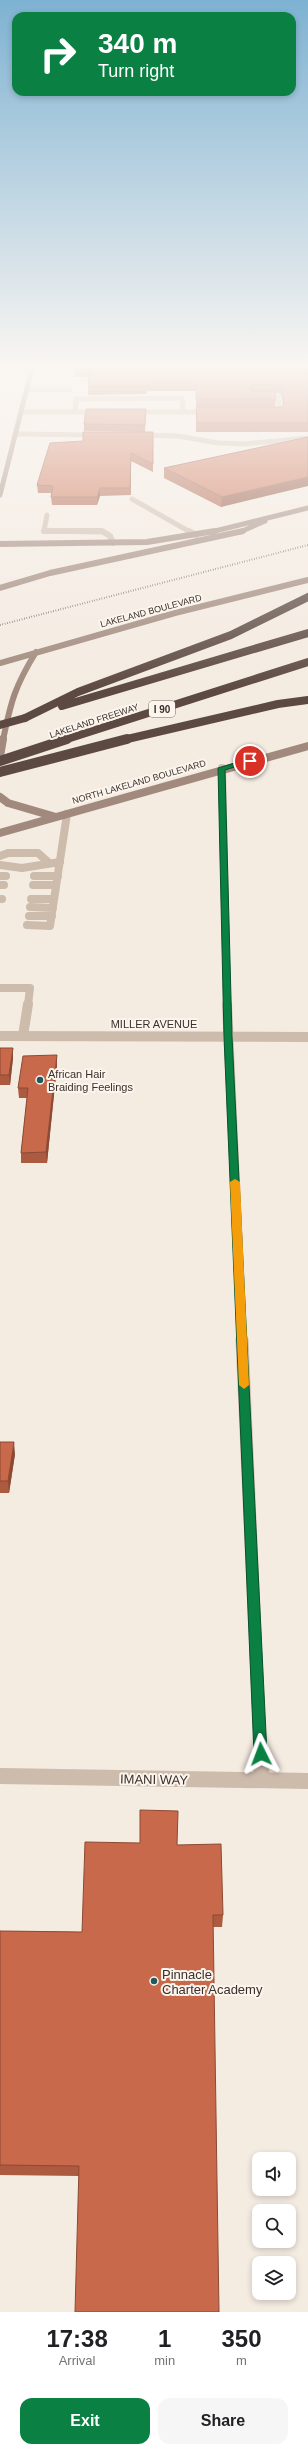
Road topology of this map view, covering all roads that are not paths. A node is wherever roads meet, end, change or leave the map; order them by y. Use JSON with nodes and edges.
{"nodes":[{"id":1,"x":5,"y":476,"type":"edge"},
{"id":2,"x":0,"y":495,"type":"edge"},
{"id":3,"x":132,"y":499,"type":"edge"},
{"id":4,"x":308,"y":508,"type":"edge"},
{"id":5,"x":47,"y":515,"type":"dead end"},
{"id":6,"x":272,"y":517,"type":"junction"},
{"id":7,"x":196,"y":535,"type":"junction"},
{"id":8,"x":113,"y":543,"type":"junction"},
{"id":9,"x":0,"y":544,"type":"edge"},
{"id":10,"x":308,"y":580,"type":"edge"},
{"id":11,"x":0,"y":588,"type":"edge"},
{"id":12,"x":308,"y":597,"type":"edge"},
{"id":13,"x":308,"y":633,"type":"edge"},
{"id":14,"x":36,"y":652,"type":"junction"},
{"id":15,"x":308,"y":662,"type":"edge"},
{"id":16,"x":0,"y":663,"type":"edge"},
{"id":17,"x":308,"y":700,"type":"edge"},
{"id":18,"x":25,"y":718,"type":"junction"},
{"id":19,"x":0,"y":725,"type":"edge"},
{"id":20,"x":308,"y":746,"type":"edge"},
{"id":21,"x":0,"y":756,"type":"edge"},
{"id":22,"x":0,"y":761,"type":"edge"},
{"id":23,"x":222,"y":768,"type":"junction"},
{"id":24,"x":0,"y":772,"type":"edge"},
{"id":25,"x":0,"y":797,"type":"edge"},
{"id":26,"x":67,"y":814,"type":"junction"},
{"id":27,"x":56,"y":817,"type":"junction"},
{"id":28,"x":0,"y":833,"type":"edge"},
{"id":29,"x":0,"y":856,"type":"edge"},
{"id":30,"x":48,"y":862,"type":"junction"},
{"id":31,"x":60,"y":862,"type":"junction"},
{"id":32,"x":0,"y":865,"type":"edge"},
{"id":33,"x":34,"y":876,"type":"dead end"},
{"id":34,"x":58,"y":876,"type":"junction"},
{"id":35,"x":33,"y":885,"type":"dead end"},
{"id":36,"x":56,"y":885,"type":"junction"},
{"id":37,"x":54,"y":903,"type":"junction"},
{"id":38,"x":52,"y":916,"type":"junction"},
{"id":39,"x":28,"y":925,"type":"dead end"},
{"id":40,"x":0,"y":988,"type":"edge"},
{"id":41,"x":0,"y":1036,"type":"edge"},
{"id":42,"x":23,"y":1036,"type":"junction"},
{"id":43,"x":228,"y":1036,"type":"junction"},
{"id":44,"x":308,"y":1037,"type":"edge"},
{"id":45,"x":0,"y":1776,"type":"edge"},
{"id":46,"x":262,"y":1780,"type":"junction"},
{"id":47,"x":308,"y":1781,"type":"edge"}],
"edges":[{"from":1,"to":2,"type":"street"},
{"from":3,"to":7,"type":"street"},
{"from":4,"to":6,"type":"street"},
{"from":5,"to":8,"type":"street"},
{"from":6,"to":7,"type":"street"},
{"from":6,"to":11,"type":"street"},
{"from":7,"to":8,"type":"street"},
{"from":8,"to":9,"type":"street"},
{"from":10,"to":14,"type":"street","name":"LAKELAND BOULEVARD"},
{"from":12,"to":18,"type":"highway"},
{"from":13,"to":18,"type":"highway"},
{"from":14,"to":16,"type":"street","name":"LAKELAND BOULEVARD"},
{"from":14,"to":21,"type":"street"},
{"from":15,"to":22,"type":"highway","name":"LAKELAND FREEWAY","number":"I 90"},
{"from":17,"to":24,"type":"highway"},
{"from":18,"to":19,"type":"highway","bridge":true},
{"from":20,"to":23,"type":"street","name":"NORTH LAKELAND BOULEVARD"},
{"from":23,"to":26,"type":"street","name":"NORTH LAKELAND BOULEVARD"},
{"from":23,"to":43,"type":"street"},
{"from":25,"to":27,"type":"street"},
{"from":26,"to":27,"type":"street","name":"NORTH LAKELAND BOULEVARD"},
{"from":26,"to":31,"type":"street"},
{"from":27,"to":28,"type":"street","name":"NORTH LAKELAND BOULEVARD"},
{"from":29,"to":30,"type":"street"},
{"from":30,"to":31,"type":"street"},
{"from":30,"to":32,"type":"street"},
{"from":31,"to":34,"type":"street"},
{"from":33,"to":34,"type":"street"},
{"from":34,"to":36,"type":"street"},
{"from":35,"to":36,"type":"street"},
{"from":36,"to":37,"type":"street"},
{"from":37,"to":38,"type":"street"},
{"from":37,"to":38,"type":"street"},
{"from":38,"to":39,"type":"street"},
{"from":40,"to":42,"type":"street"},
{"from":41,"to":42,"type":"street","name":"MILLER AVENUE"},
{"from":42,"to":43,"type":"street","name":"MILLER AVENUE"},
{"from":43,"to":44,"type":"street","name":"MILLER AVENUE"},
{"from":43,"to":46,"type":"street"},
{"from":45,"to":46,"type":"street","name":"IMANI WAY"},
{"from":46,"to":47,"type":"street","name":"IMANI WAY"}]}
